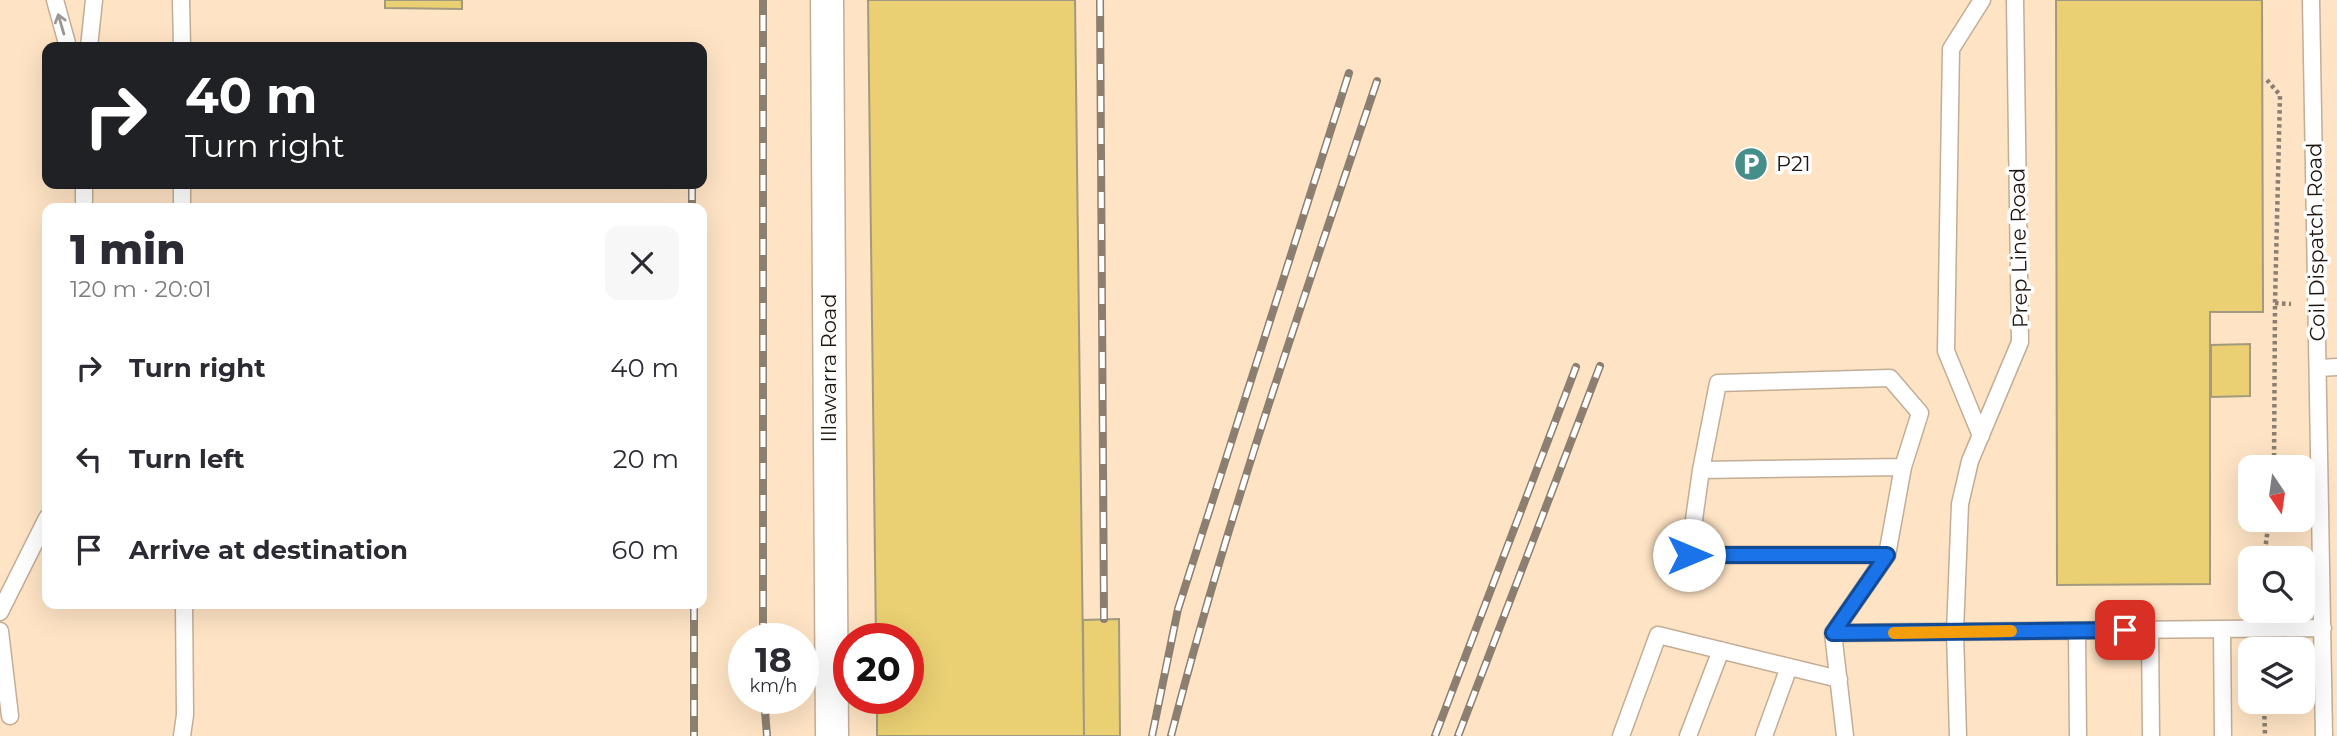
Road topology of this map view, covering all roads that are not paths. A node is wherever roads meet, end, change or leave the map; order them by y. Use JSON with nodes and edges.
{"nodes":[{"id":1,"x":55,"y":0,"type":"edge"},
{"id":2,"x":94,"y":0,"type":"edge"},
{"id":3,"x":181,"y":0,"type":"edge"},
{"id":4,"x":827,"y":0,"type":"edge"},
{"id":5,"x":1982,"y":0,"type":"edge"},
{"id":6,"x":2015,"y":0,"type":"edge"},
{"id":7,"x":2312,"y":0,"type":"edge"},
{"id":8,"x":67,"y":42,"type":"edge"},
{"id":9,"x":90,"y":42,"type":"edge"},
{"id":10,"x":182,"y":42,"type":"edge"},
{"id":11,"x":2319,"y":368,"type":"junction"},
{"id":12,"x":2337,"y":368,"type":"edge"},
{"id":13,"x":1981,"y":436,"type":"junction"},
{"id":14,"x":1903,"y":467,"type":"junction"},
{"id":15,"x":1701,"y":470,"type":"junction"},
{"id":16,"x":42,"y":528,"type":"edge"},
{"id":17,"x":1887,"y":555,"type":"junction"},
{"id":18,"x":184,"y":609,"type":"edge"},
{"id":19,"x":0,"y":612,"type":"edge"},
{"id":20,"x":2323,"y":628,"type":"junction"},
{"id":21,"x":2222,"y":629,"type":"junction"},
{"id":22,"x":2150,"y":630,"type":"junction"},
{"id":23,"x":0,"y":631,"type":"edge"},
{"id":24,"x":2077,"y":631,"type":"junction"},
{"id":25,"x":1955,"y":632,"type":"junction"},
{"id":26,"x":1833,"y":633,"type":"junction"},
{"id":27,"x":1721,"y":650,"type":"junction"},
{"id":28,"x":1790,"y":667,"type":"junction"},
{"id":29,"x":1839,"y":679,"type":"junction"},
{"id":30,"x":10,"y":716,"type":"dead end"},
{"id":31,"x":180,"y":736,"type":"edge"},
{"id":32,"x":832,"y":736,"type":"edge"},
{"id":33,"x":1621,"y":736,"type":"edge"},
{"id":34,"x":1688,"y":736,"type":"edge"},
{"id":35,"x":1764,"y":736,"type":"edge"},
{"id":36,"x":1844,"y":736,"type":"edge"},
{"id":37,"x":1958,"y":736,"type":"edge"},
{"id":38,"x":2078,"y":736,"type":"edge"},
{"id":39,"x":2151,"y":736,"type":"edge"},
{"id":40,"x":2223,"y":736,"type":"edge"},
{"id":41,"x":2324,"y":736,"type":"edge"}],
"edges":[{"from":8,"to":1,"type":"lane","one_way":true},
{"from":2,"to":9,"type":"lane"},
{"from":3,"to":10,"type":"lane"},
{"from":4,"to":32,"type":"street","name":"Illawarra Road"},
{"from":5,"to":13,"type":"lane"},
{"from":6,"to":13,"type":"lane","name":"Prep Line Road"},
{"from":7,"to":11,"type":"lane","name":"Coil Dispatch Road"},
{"from":11,"to":12,"type":"lane"},
{"from":11,"to":20,"type":"lane","name":"Coil Dispatch Road"},
{"from":13,"to":25,"type":"lane","name":"Prep Line Road"},
{"from":14,"to":15,"type":"lane"},
{"from":14,"to":15,"type":"lane"},
{"from":14,"to":17,"type":"lane"},
{"from":15,"to":17,"type":"lane"},
{"from":16,"to":19,"type":"lane"},
{"from":17,"to":26,"type":"lane"},
{"from":18,"to":31,"type":"lane"},
{"from":20,"to":21,"type":"lane"},
{"from":20,"to":41,"type":"lane","name":"Coil Dispatch Road"},
{"from":21,"to":22,"type":"lane"},
{"from":21,"to":40,"type":"lane"},
{"from":22,"to":24,"type":"lane"},
{"from":22,"to":39,"type":"lane"},
{"from":23,"to":30,"type":"lane"},
{"from":24,"to":25,"type":"lane"},
{"from":24,"to":38,"type":"lane"},
{"from":25,"to":26,"type":"lane"},
{"from":25,"to":37,"type":"lane","name":"Prep Line Road"},
{"from":26,"to":29,"type":"lane"},
{"from":27,"to":28,"type":"lane"},
{"from":27,"to":33,"type":"lane"},
{"from":27,"to":34,"type":"lane"},
{"from":28,"to":29,"type":"lane"},
{"from":28,"to":35,"type":"lane"},
{"from":29,"to":36,"type":"lane"}]}
